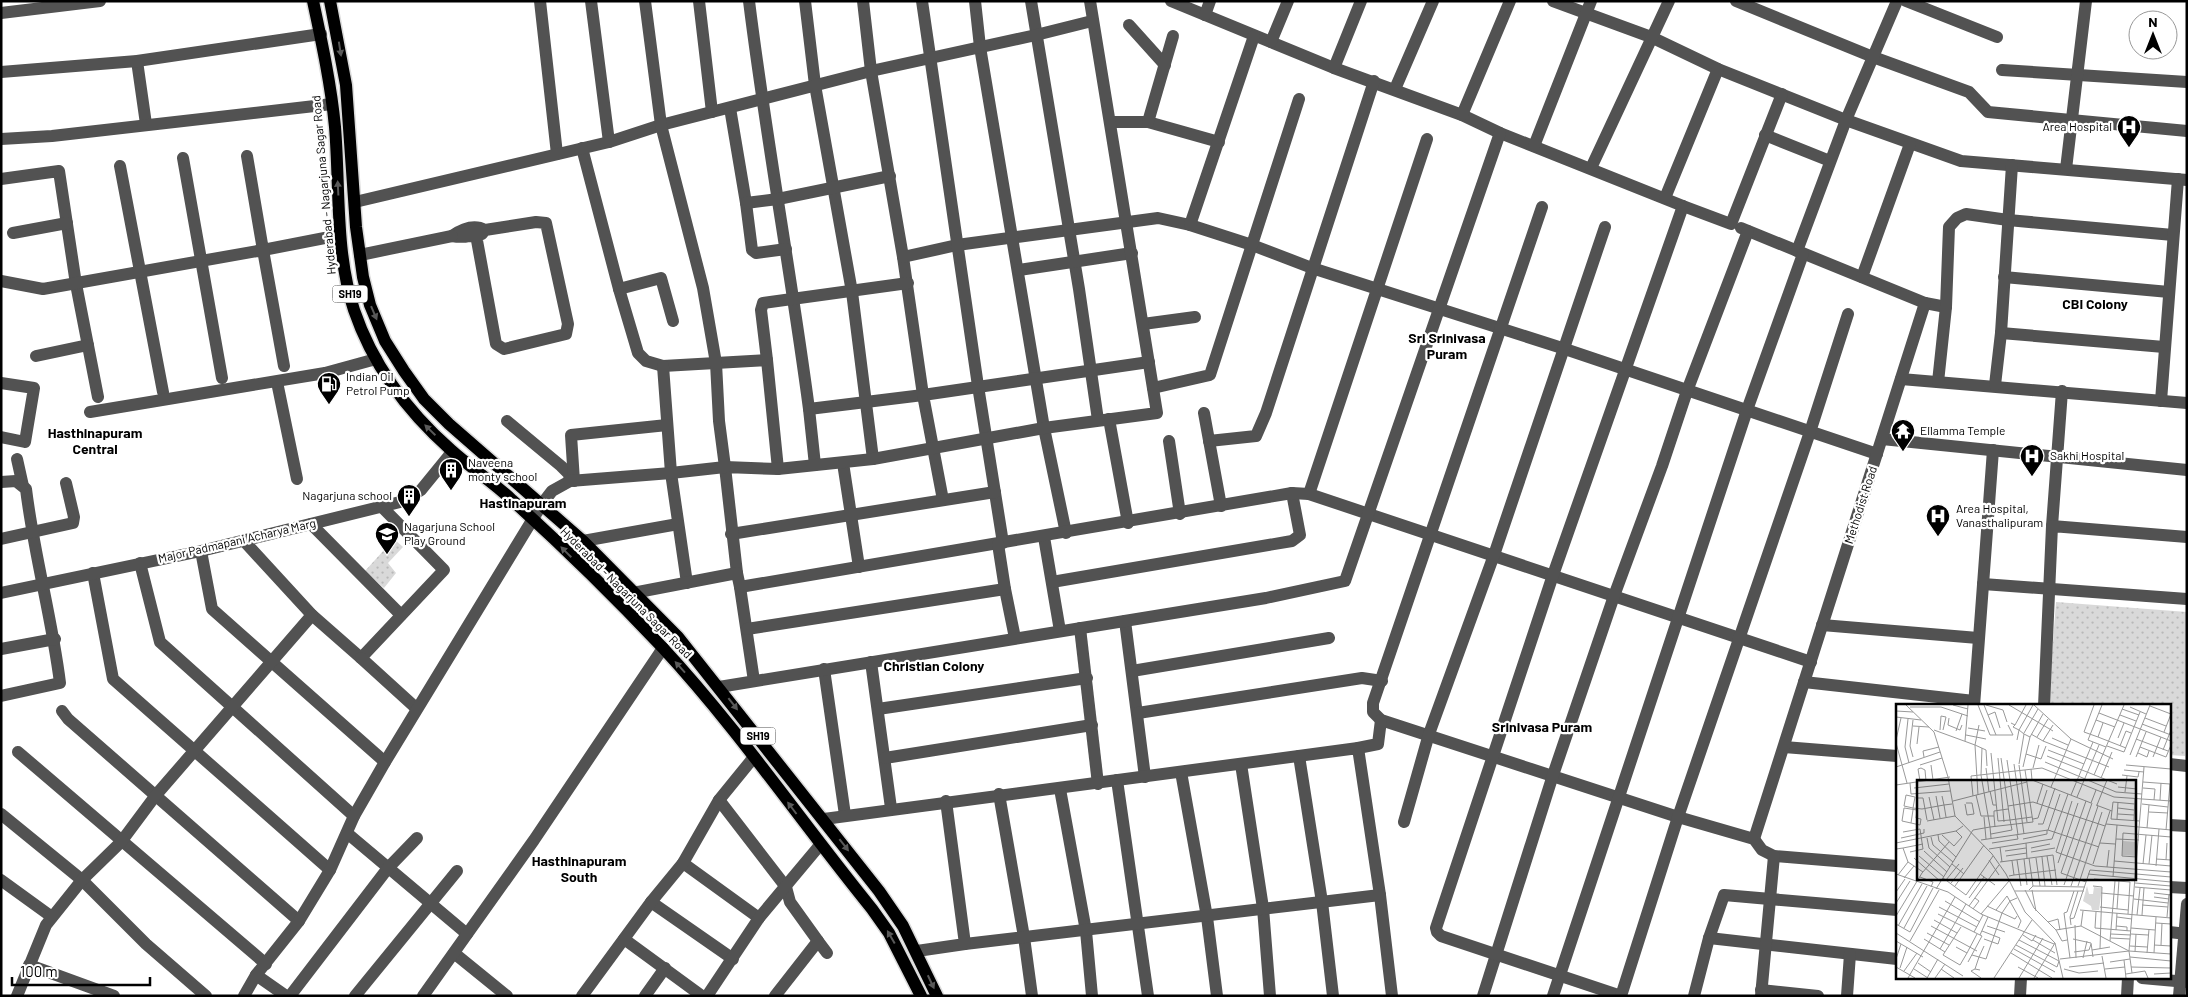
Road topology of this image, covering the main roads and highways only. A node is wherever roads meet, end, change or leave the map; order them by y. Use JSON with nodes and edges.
{"nodes":[{"id":1,"x":313,"y":1,"type":"edge"},
{"id":2,"x":330,"y":1,"type":"edge"},
{"id":3,"x":921,"y":996,"type":"edge"},
{"id":4,"x":937,"y":996,"type":"edge"}],
"edges":[{"from":3,"to":1,"type":"main road","name":"Hyderabad - Nagarjuna Sagar Road","number":"SH19","one_way":true},
{"from":2,"to":4,"type":"main road","name":"Hyderabad - Nagarjuna Sagar Road","number":"SH19","one_way":true}]}
